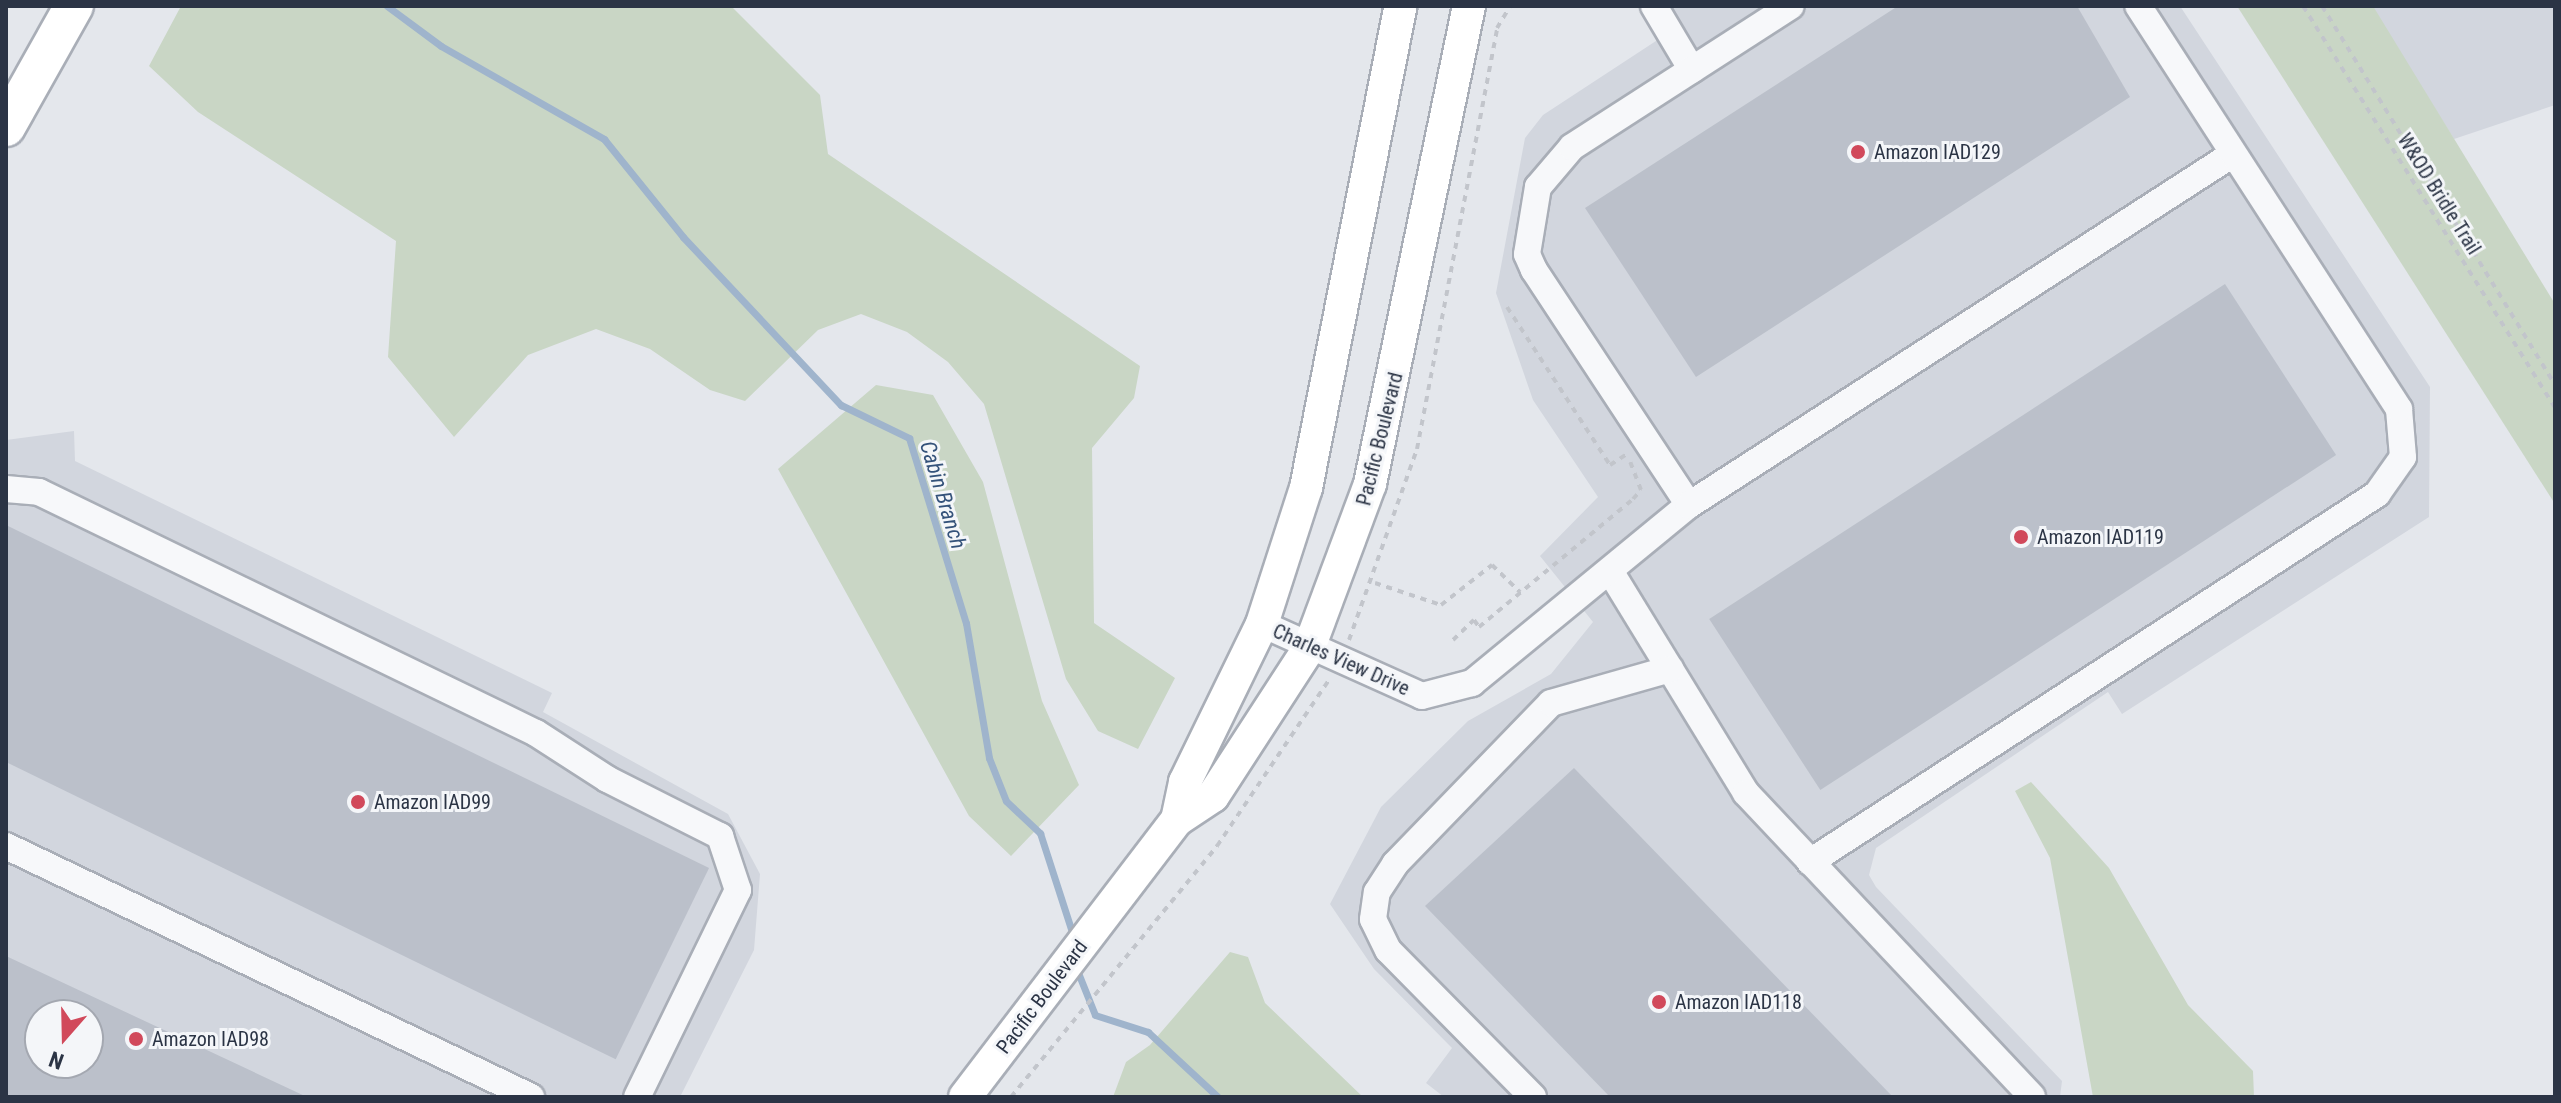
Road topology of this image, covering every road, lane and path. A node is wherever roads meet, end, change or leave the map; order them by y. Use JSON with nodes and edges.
{"nodes":[{"id":1,"x":74,"y":6,"type":"edge"},
{"id":2,"x":1401,"y":6,"type":"edge"},
{"id":3,"x":1469,"y":6,"type":"edge"},
{"id":4,"x":1654,"y":6,"type":"edge"},
{"id":5,"x":1791,"y":6,"type":"edge"},
{"id":6,"x":2138,"y":6,"type":"edge"},
{"id":7,"x":2303,"y":6,"type":"edge"},
{"id":8,"x":2322,"y":6,"type":"edge"},
{"id":9,"x":1692,"y":70,"type":"junction"},
{"id":10,"x":6,"y":127,"type":"edge"},
{"id":11,"x":2233,"y":154,"type":"junction"},
{"id":12,"x":1507,"y":307,"type":"dead end"},
{"id":13,"x":2555,"y":384,"type":"edge"},
{"id":14,"x":2555,"y":408,"type":"edge"},
{"id":15,"x":6,"y":489,"type":"edge"},
{"id":16,"x":1689,"y":505,"type":"junction"},
{"id":17,"x":1610,"y":571,"type":"junction"},
{"id":18,"x":1375,"y":583,"type":"dead end"},
{"id":19,"x":1521,"y":592,"type":"junction"},
{"id":20,"x":1262,"y":624,"type":"junction"},
{"id":21,"x":1453,"y":640,"type":"dead end"},
{"id":22,"x":1309,"y":648,"type":"junction"},
{"id":23,"x":1670,"y":669,"type":"junction"},
{"id":24,"x":1177,"y":820,"type":"junction"},
{"id":25,"x":6,"y":846,"type":"edge"},
{"id":26,"x":1810,"y":862,"type":"junction"},
{"id":27,"x":1137,"y":942,"type":"dead end"},
{"id":28,"x":531,"y":1097,"type":"edge"},
{"id":29,"x":637,"y":1097,"type":"edge"},
{"id":30,"x":965,"y":1097,"type":"edge"},
{"id":31,"x":1011,"y":1097,"type":"edge"},
{"id":32,"x":1533,"y":1097,"type":"edge"},
{"id":33,"x":2032,"y":1097,"type":"edge"}],
"edges":[{"from":1,"to":10,"type":"highway"},
{"from":2,"to":20,"type":"main road","name":"Pacific Boulevard"},
{"from":3,"to":22,"type":"main road","name":"Pacific Boulevard"},
{"from":4,"to":9,"type":"street"},
{"from":5,"to":9,"type":"street"},
{"from":6,"to":11,"type":"street"},
{"from":7,"to":14,"type":"path"},
{"from":8,"to":13,"type":"path","name":"W&OD Bridle Trail"},
{"from":9,"to":16,"type":"street"},
{"from":11,"to":16,"type":"street","name":"Charles View Drive"},
{"from":11,"to":26,"type":"street"},
{"from":12,"to":19,"type":"path"},
{"from":15,"to":29,"type":"street"},
{"from":16,"to":17,"type":"street","name":"Charles View Drive"},
{"from":17,"to":22,"type":"street","name":"Charles View Drive"},
{"from":17,"to":23,"type":"street"},
{"from":18,"to":19,"type":"path"},
{"from":19,"to":21,"type":"path"},
{"from":20,"to":22,"type":"street","name":"Charles View Drive"},
{"from":20,"to":24,"type":"main road","name":"Pacific Boulevard"},
{"from":22,"to":24,"type":"main road","name":"Pacific Boulevard"},
{"from":23,"to":26,"type":"street"},
{"from":23,"to":32,"type":"street"},
{"from":24,"to":30,"type":"main road","name":"Pacific Boulevard"},
{"from":25,"to":28,"type":"street"},
{"from":26,"to":33,"type":"street"},
{"from":27,"to":31,"type":"path"}]}
